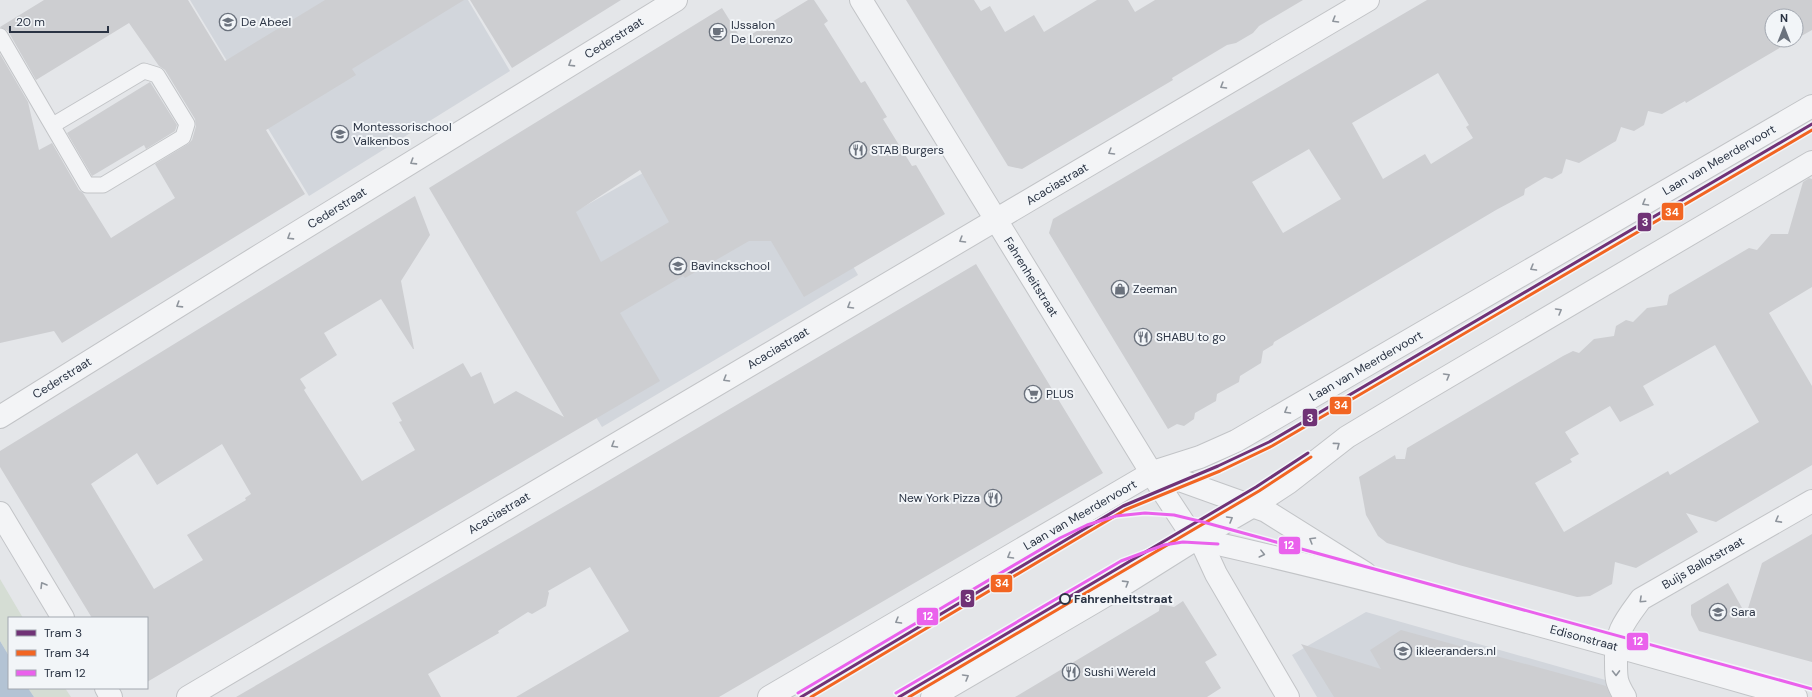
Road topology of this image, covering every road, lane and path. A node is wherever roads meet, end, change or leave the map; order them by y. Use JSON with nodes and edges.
{"nodes":[{"id":1,"x":676,"y":0,"type":"edge"},
{"id":2,"x":861,"y":0,"type":"edge"},
{"id":3,"x":1368,"y":0,"type":"edge"},
{"id":4,"x":0,"y":36,"type":"edge"},
{"id":5,"x":1812,"y":106,"type":"edge"},
{"id":6,"x":53,"y":125,"type":"junction"},
{"id":7,"x":1812,"y":162,"type":"edge"},
{"id":8,"x":996,"y":220,"type":"junction"},
{"id":9,"x":0,"y":417,"type":"edge"},
{"id":10,"x":1153,"y":472,"type":"junction"},
{"id":11,"x":1812,"y":501,"type":"edge"},
{"id":12,"x":1253,"y":506,"type":"junction"},
{"id":13,"x":0,"y":513,"type":"edge"},
{"id":14,"x":1196,"y":538,"type":"junction"},
{"id":15,"x":1394,"y":587,"type":"junction"},
{"id":16,"x":62,"y":617,"type":"edge"},
{"id":17,"x":1615,"y":646,"type":"junction"},
{"id":18,"x":188,"y":697,"type":"edge"},
{"id":19,"x":769,"y":697,"type":"edge"},
{"id":20,"x":932,"y":697,"type":"edge"},
{"id":21,"x":1288,"y":697,"type":"edge"},
{"id":22,"x":1625,"y":697,"type":"edge"},
{"id":23,"x":1796,"y":697,"type":"edge"}],
"edges":[{"from":1,"to":9,"type":"street","name":"Cederstraat","one_way":true},
{"from":2,"to":8,"type":"street","name":"Fahrenheitstraat"},
{"from":3,"to":8,"type":"street","name":"Acaciastraat","one_way":true},
{"from":4,"to":6,"type":"lane"},
{"from":5,"to":10,"type":"street","name":"Laan van Meerdervoort","one_way":true},
{"from":6,"to":6,"type":"lane"},
{"from":12,"to":7,"type":"street","one_way":true},
{"from":8,"to":10,"type":"street","name":"Fahrenheitstraat"},
{"from":8,"to":18,"type":"street","name":"Acaciastraat","one_way":true},
{"from":10,"to":12,"type":"street","name":"Edisonstraat"},
{"from":10,"to":14,"type":"street","name":"Fahrenheitstraat"},
{"from":10,"to":19,"type":"street","name":"Laan van Meerdervoort","one_way":true},
{"from":11,"to":17,"type":"street","name":"Buijs Ballotstraat","one_way":true},
{"from":14,"to":12,"type":"street","one_way":true},
{"from":15,"to":12,"type":"street","name":"Edisonstraat","one_way":true},
{"from":16,"to":13,"type":"street","one_way":true},
{"from":14,"to":15,"type":"street","name":"Edisonstraat","one_way":true},
{"from":20,"to":14,"type":"street","one_way":true},
{"from":14,"to":21,"type":"street","name":"Fahrenheitstraat"},
{"from":15,"to":17,"type":"street","name":"Edisonstraat"},
{"from":17,"to":22,"type":"street","one_way":true},
{"from":17,"to":23,"type":"street","name":"Edisonstraat"}]}
